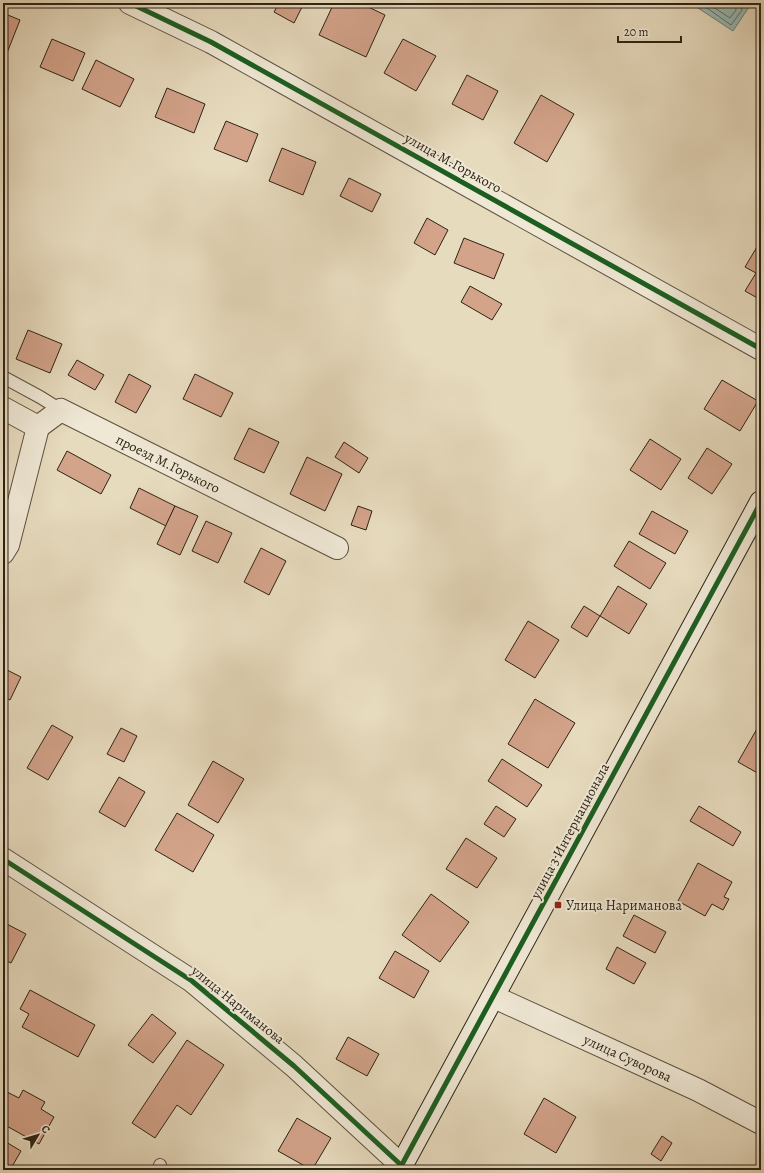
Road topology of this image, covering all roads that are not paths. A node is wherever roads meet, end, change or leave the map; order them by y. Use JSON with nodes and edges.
{"nodes":[{"id":1,"x":130,"y":3,"type":"edge"},
{"id":2,"x":761,"y":349,"type":"edge"},
{"id":3,"x":3,"y":377,"type":"edge"},
{"id":4,"x":3,"y":408,"type":"edge"},
{"id":5,"x":61,"y":410,"type":"junction"},
{"id":6,"x":38,"y":427,"type":"junction"},
{"id":7,"x":761,"y":502,"type":"edge"},
{"id":8,"x":337,"y":548,"type":"dead end"},
{"id":9,"x":3,"y":553,"type":"edge"},
{"id":10,"x":3,"y":860,"type":"edge"},
{"id":11,"x":494,"y":997,"type":"junction"},
{"id":12,"x":761,"y":1123,"type":"edge"},
{"id":13,"x":400,"y":1168,"type":"edge"}],
"edges":[{"from":1,"to":2,"type":"street","name":"улица М.Горького"},
{"from":3,"to":5,"type":"lane"},
{"from":4,"to":6,"type":"street"},
{"from":5,"to":6,"type":"street"},
{"from":5,"to":8,"type":"street","name":"проезд М.Горького"},
{"from":6,"to":9,"type":"street"},
{"from":7,"to":11,"type":"street","name":"улица 3 Интернационала"},
{"from":10,"to":13,"type":"street","name":"улица Нариманова"},
{"from":11,"to":12,"type":"street","name":"улица Суворова"},
{"from":11,"to":13,"type":"street","name":"улица 3 Интернационала"}]}
